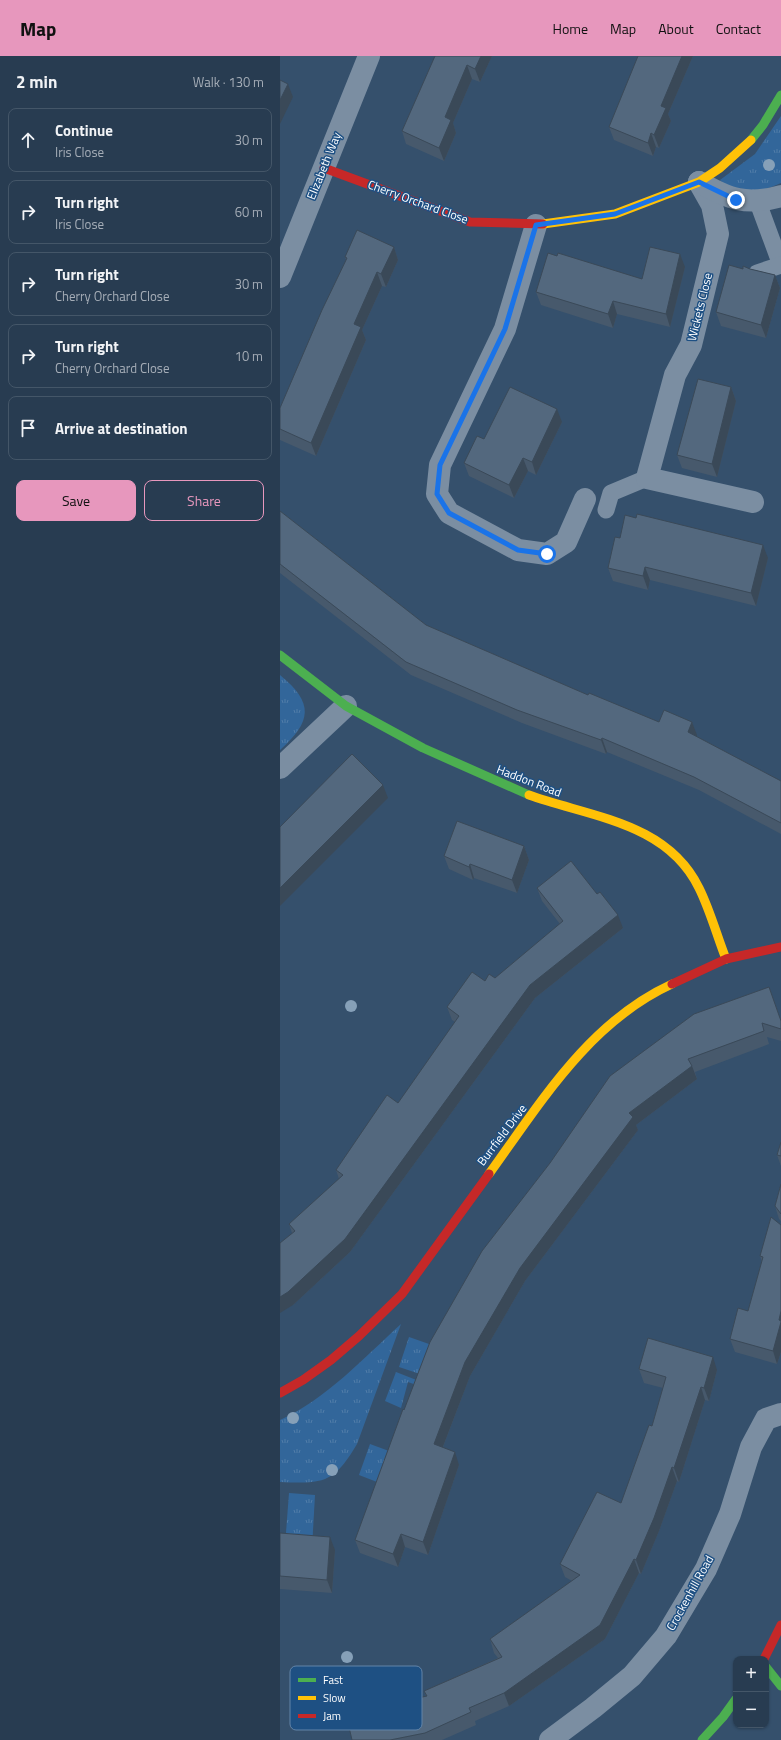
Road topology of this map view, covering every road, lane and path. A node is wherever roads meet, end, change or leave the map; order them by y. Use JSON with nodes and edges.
{"nodes":[{"id":1,"x":369,"y":56,"type":"edge"},
{"id":2,"x":781,"y":95,"type":"edge"},
{"id":3,"x":324,"y":168,"type":"junction"},
{"id":4,"x":699,"y":182,"type":"junction"},
{"id":5,"x":781,"y":196,"type":"edge"},
{"id":6,"x":757,"y":200,"type":"junction"},
{"id":7,"x":536,"y":225,"type":"junction"},
{"id":8,"x":781,"y":265,"type":"edge"},
{"id":9,"x":757,"y":273,"type":"edge"},
{"id":10,"x":280,"y":276,"type":"edge"},
{"id":11,"x":647,"y":478,"type":"junction"},
{"id":12,"x":585,"y":499,"type":"dead end"},
{"id":13,"x":753,"y":502,"type":"dead end"},
{"id":14,"x":606,"y":510,"type":"dead end"},
{"id":15,"x":280,"y":655,"type":"edge"},
{"id":16,"x":346,"y":706,"type":"junction"},
{"id":17,"x":280,"y":768,"type":"edge"},
{"id":18,"x":781,"y":946,"type":"edge"},
{"id":19,"x":726,"y":959,"type":"junction"},
{"id":20,"x":280,"y":1393,"type":"edge"},
{"id":21,"x":781,"y":1414,"type":"edge"},
{"id":22,"x":781,"y":1625,"type":"edge"},
{"id":23,"x":766,"y":1656,"type":"edge"},
{"id":24,"x":769,"y":1671,"type":"edge"},
{"id":25,"x":781,"y":1686,"type":"edge"},
{"id":26,"x":733,"y":1703,"type":"edge"},
{"id":27,"x":550,"y":1740,"type":"edge"},
{"id":28,"x":702,"y":1740,"type":"edge"}],
"edges":[{"from":1,"to":3,"type":"street","name":"Elizabeth Way"},
{"from":2,"to":4,"type":"street","name":"Cherry Orchard Close"},
{"from":3,"to":7,"type":"street","name":"Cherry Orchard Close"},
{"from":3,"to":10,"type":"street","name":"Elizabeth Way"},
{"from":4,"to":6,"type":"street"},
{"from":4,"to":7,"type":"street","name":"Cherry Orchard Close"},
{"from":4,"to":11,"type":"street","name":"Wickets Close"},
{"from":5,"to":6,"type":"street"},
{"from":6,"to":8,"type":"lane"},
{"from":7,"to":12,"type":"street"},
{"from":8,"to":9,"type":"lane"},
{"from":11,"to":13,"type":"street"},
{"from":11,"to":14,"type":"lane"},
{"from":15,"to":16,"type":"street","name":"Haddon Road"},
{"from":16,"to":17,"type":"street"},
{"from":16,"to":19,"type":"street","name":"Haddon Road"},
{"from":18,"to":19,"type":"street","name":"Burrfield Drive"},
{"from":19,"to":20,"type":"street","name":"Burrfield Drive"},
{"from":21,"to":27,"type":"street","name":"Crockenhill Road"},
{"from":22,"to":23,"type":"street"},
{"from":24,"to":25,"type":"street"},
{"from":26,"to":28,"type":"street"}]}
